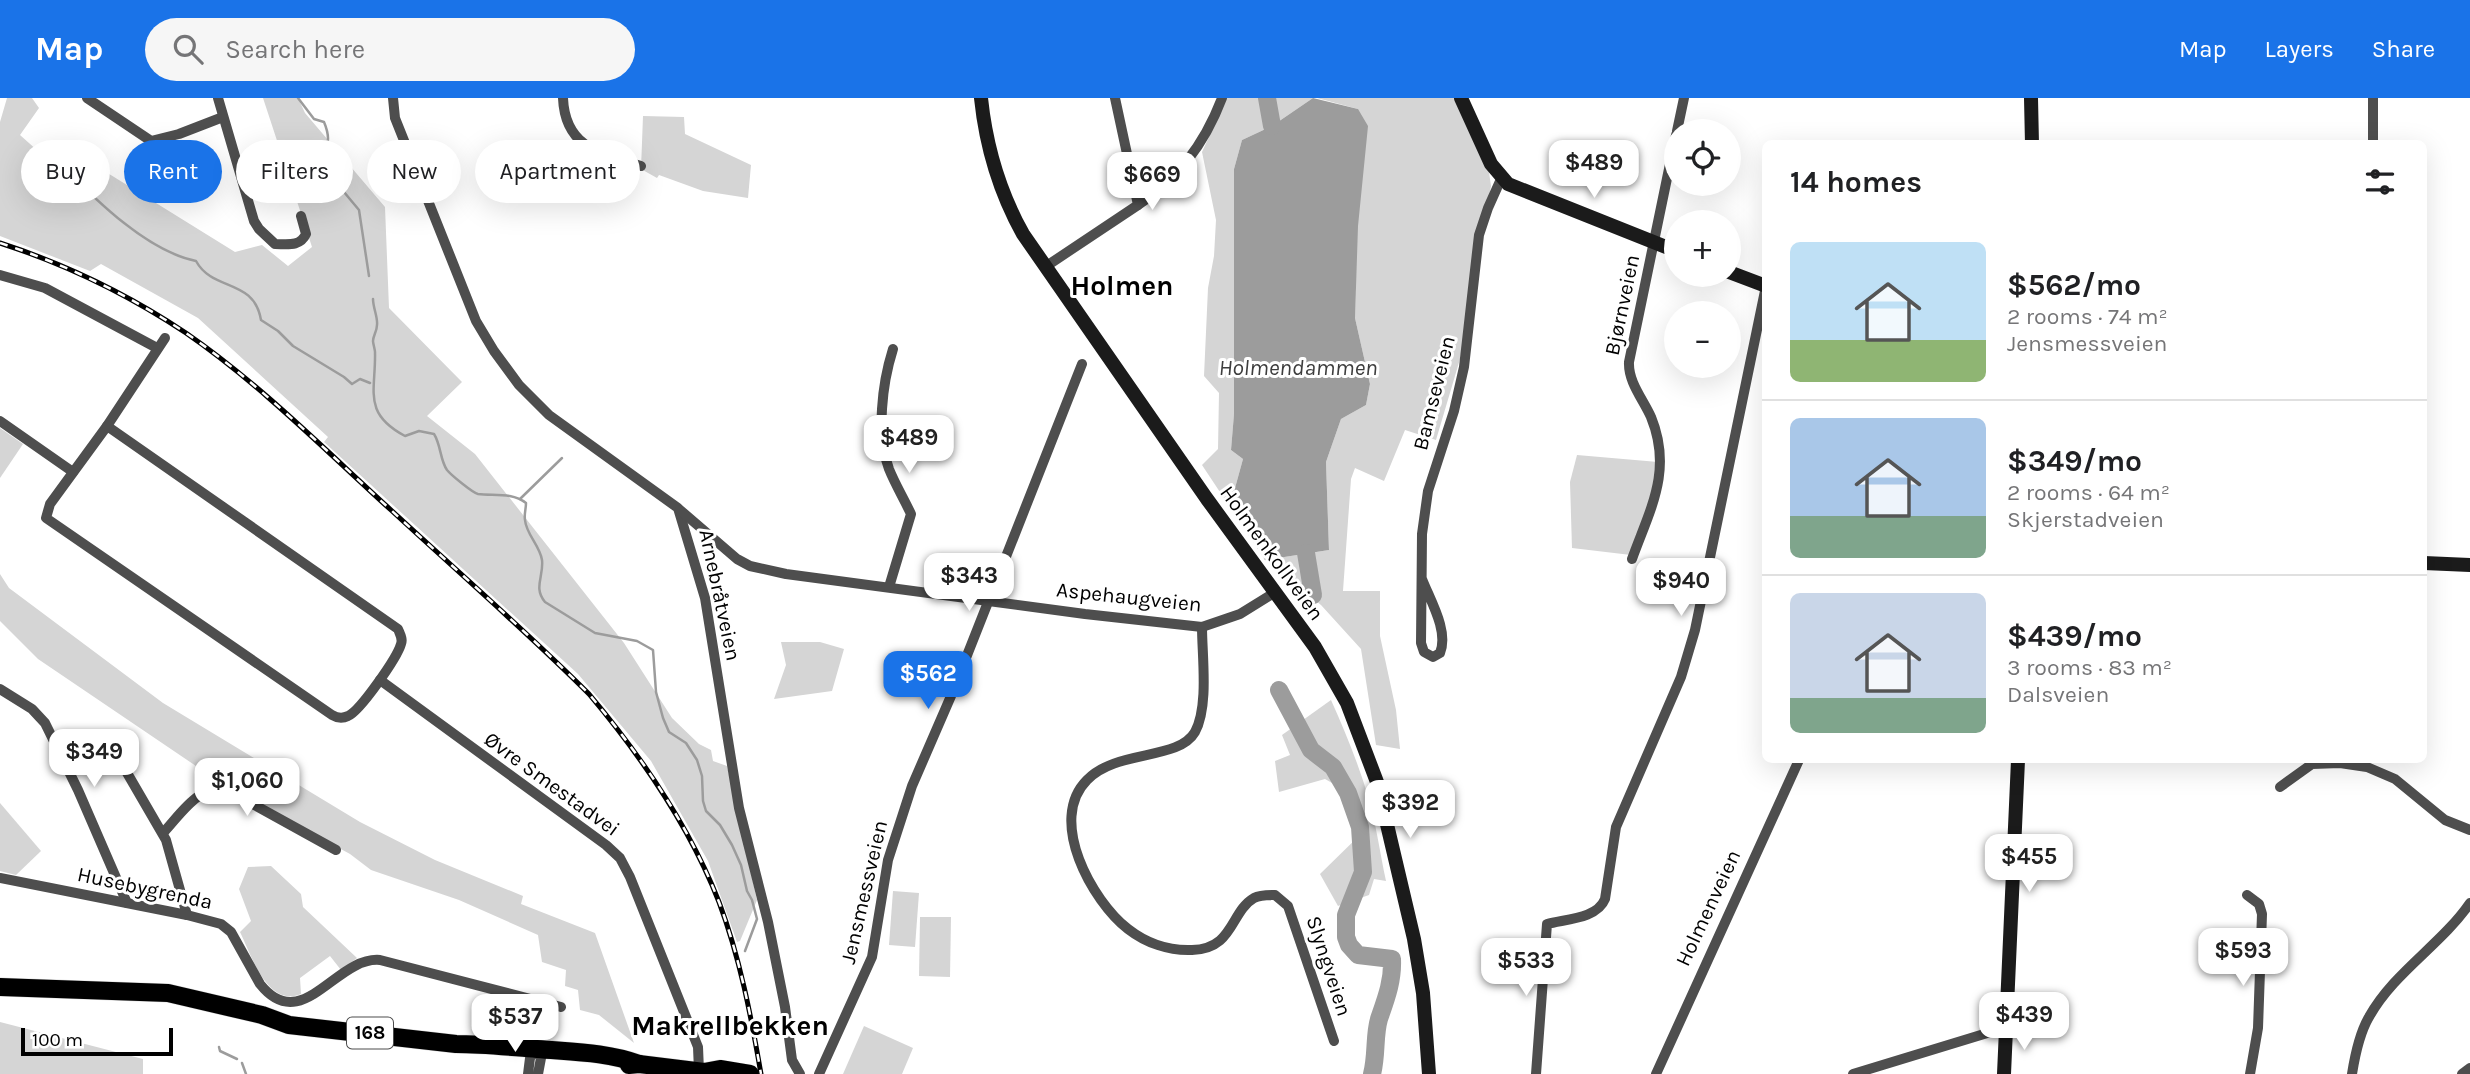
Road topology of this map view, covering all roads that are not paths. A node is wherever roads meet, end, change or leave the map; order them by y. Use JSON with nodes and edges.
{"nodes":[{"id":1,"x":87,"y":98,"type":"edge"},
{"id":2,"x":218,"y":98,"type":"edge"},
{"id":3,"x":393,"y":98,"type":"edge"},
{"id":4,"x":563,"y":98,"type":"edge"},
{"id":5,"x":981,"y":98,"type":"edge"},
{"id":6,"x":1115,"y":98,"type":"edge"},
{"id":7,"x":1222,"y":98,"type":"edge"},
{"id":8,"x":1461,"y":98,"type":"edge"},
{"id":9,"x":1683,"y":98,"type":"edge"},
{"id":10,"x":2031,"y":98,"type":"edge"},
{"id":11,"x":2373,"y":98,"type":"edge"},
{"id":12,"x":223,"y":117,"type":"junction"},
{"id":13,"x":1679,"y":119,"type":"edge"},
{"id":14,"x":2032,"y":140,"type":"edge"},
{"id":15,"x":2373,"y":140,"type":"edge"},
{"id":16,"x":641,"y":166,"type":"dead end"},
{"id":17,"x":1498,"y":175,"type":"junction"},
{"id":18,"x":1664,"y":196,"type":"edge"},
{"id":19,"x":1138,"y":205,"type":"junction"},
{"id":20,"x":301,"y":216,"type":"dead end"},
{"id":21,"x":1655,"y":242,"type":"junction"},
{"id":22,"x":1664,"y":246,"type":"edge"},
{"id":23,"x":1045,"y":267,"type":"junction"},
{"id":24,"x":0,"y":275,"type":"edge"},
{"id":25,"x":1741,"y":277,"type":"edge"},
{"id":26,"x":1762,"y":284,"type":"edge"},
{"id":27,"x":1762,"y":305,"type":"edge"},
{"id":28,"x":165,"y":338,"type":"dead end"},
{"id":29,"x":157,"y":348,"type":"junction"},
{"id":30,"x":893,"y":349,"type":"dead end"},
{"id":31,"x":1082,"y":364,"type":"dead end"},
{"id":32,"x":0,"y":421,"type":"edge"},
{"id":33,"x":107,"y":426,"type":"junction"},
{"id":34,"x":73,"y":472,"type":"junction"},
{"id":35,"x":678,"y":508,"type":"junction"},
{"id":36,"x":1632,"y":559,"type":"dead end"},
{"id":37,"x":2427,"y":563,"type":"edge"},
{"id":38,"x":2470,"y":565,"type":"edge"},
{"id":39,"x":1422,"y":579,"type":"junction"},
{"id":40,"x":889,"y":587,"type":"junction"},
{"id":41,"x":1274,"y":593,"type":"junction"},
{"id":42,"x":988,"y":600,"type":"junction"},
{"id":43,"x":1202,"y":626,"type":"junction"},
{"id":44,"x":380,"y":680,"type":"junction"},
{"id":45,"x":0,"y":689,"type":"edge"},
{"id":46,"x":112,"y":747,"type":"dead end"},
{"id":47,"x":1798,"y":763,"type":"edge"},
{"id":48,"x":2018,"y":763,"type":"edge"},
{"id":49,"x":2280,"y":787,"type":"dead end"},
{"id":50,"x":2470,"y":830,"type":"edge"},
{"id":51,"x":163,"y":833,"type":"junction"},
{"id":52,"x":335,"y":850,"type":"dead end"},
{"id":53,"x":0,"y":878,"type":"edge"},
{"id":54,"x":2247,"y":895,"type":"dead end"},
{"id":55,"x":127,"y":903,"type":"junction"},
{"id":56,"x":2470,"y":903,"type":"edge"},
{"id":57,"x":187,"y":915,"type":"junction"},
{"id":58,"x":0,"y":987,"type":"edge"},
{"id":59,"x":290,"y":1002,"type":"junction"},
{"id":60,"x":561,"y":1007,"type":"dead end"},
{"id":61,"x":286,"y":1024,"type":"junction"},
{"id":62,"x":2007,"y":1027,"type":"junction"},
{"id":63,"x":1334,"y":1041,"type":"dead end"},
{"id":64,"x":535,"y":1063,"type":"edge"},
{"id":65,"x":2470,"y":1068,"type":"edge"},
{"id":66,"x":704,"y":1072,"type":"edge"},
{"id":67,"x":748,"y":1074,"type":"edge"},
{"id":68,"x":800,"y":1074,"type":"edge"},
{"id":69,"x":819,"y":1074,"type":"edge"},
{"id":70,"x":1429,"y":1074,"type":"edge"},
{"id":71,"x":1536,"y":1074,"type":"edge"},
{"id":72,"x":1656,"y":1074,"type":"edge"},
{"id":73,"x":1853,"y":1074,"type":"edge"},
{"id":74,"x":2004,"y":1074,"type":"edge"},
{"id":75,"x":2250,"y":1074,"type":"edge"},
{"id":76,"x":2352,"y":1074,"type":"edge"},
{"id":77,"x":2462,"y":1074,"type":"edge"}],
"edges":[{"from":1,"to":12,"type":"street"},
{"from":2,"to":12,"type":"street"},
{"from":3,"to":35,"type":"street","name":"Arnebråtveien"},
{"from":4,"to":16,"type":"street"},
{"from":5,"to":23,"type":"main road","name":"Holmenkollveien"},
{"from":6,"to":19,"type":"street"},
{"from":7,"to":19,"type":"street"},
{"from":8,"to":17,"type":"main road"},
{"from":9,"to":13,"type":"street","name":"Bjørnveien"},
{"from":10,"to":14,"type":"main road"},
{"from":11,"to":15,"type":"street"},
{"from":12,"to":20,"type":"street"},
{"from":17,"to":21,"type":"main road"},
{"from":17,"to":39,"type":"street","name":"Bamseveien"},
{"from":18,"to":21,"type":"street","name":"Bjørnveien"},
{"from":19,"to":23,"type":"street"},
{"from":21,"to":22,"type":"main road"},
{"from":21,"to":36,"type":"street","name":"Bjørnveien"},
{"from":23,"to":41,"type":"main road","name":"Holmenkollveien"},
{"from":24,"to":29,"type":"street"},
{"from":25,"to":26,"type":"main road"},
{"from":27,"to":71,"type":"street"},
{"from":28,"to":29,"type":"street"},
{"from":29,"to":33,"type":"street"},
{"from":30,"to":40,"type":"street"},
{"from":31,"to":42,"type":"street","name":"Jensmessveien"},
{"from":32,"to":34,"type":"street"},
{"from":33,"to":34,"type":"street"},
{"from":33,"to":44,"type":"street"},
{"from":34,"to":44,"type":"street"},
{"from":35,"to":40,"type":"street","name":"Aspehaugveien"},
{"from":35,"to":68,"type":"street","name":"Arnebråtveien"},
{"from":37,"to":38,"type":"main road"},
{"from":39,"to":39,"type":"street","name":"Bamseveien"},
{"from":40,"to":42,"type":"street","name":"Aspehaugveien"},
{"from":41,"to":43,"type":"street","name":"Aspehaugveien"},
{"from":41,"to":70,"type":"main road","name":"Holmenkollveien"},
{"from":42,"to":43,"type":"street","name":"Aspehaugveien"},
{"from":42,"to":69,"type":"street","name":"Jensmessveien"},
{"from":43,"to":63,"type":"street","name":"Slyngveien"},
{"from":44,"to":66,"type":"street","name":"Øvre Smestadvei"},
{"from":45,"to":55,"type":"street"},
{"from":46,"to":51,"type":"street"},
{"from":47,"to":72,"type":"street","name":"Holmenveien"},
{"from":48,"to":62,"type":"main road"},
{"from":49,"to":50,"type":"street"},
{"from":51,"to":52,"type":"street"},
{"from":51,"to":57,"type":"street"},
{"from":53,"to":55,"type":"street","name":"Husebygrenda"},
{"from":54,"to":75,"type":"street"},
{"from":55,"to":57,"type":"street","name":"Husebygrenda"},
{"from":56,"to":76,"type":"street"},
{"from":57,"to":59,"type":"street","name":"Husebygrenda"},
{"from":58,"to":61,"type":"main road","number":"168"},
{"from":59,"to":60,"type":"street"},
{"from":59,"to":61,"type":"street"},
{"from":61,"to":64,"type":"main road","number":"168"},
{"from":62,"to":73,"type":"street"},
{"from":62,"to":74,"type":"main road"},
{"from":64,"to":66,"type":"main road","number":"168"},
{"from":65,"to":77,"type":"street"},
{"from":66,"to":67,"type":"main road","number":"168"}]}
